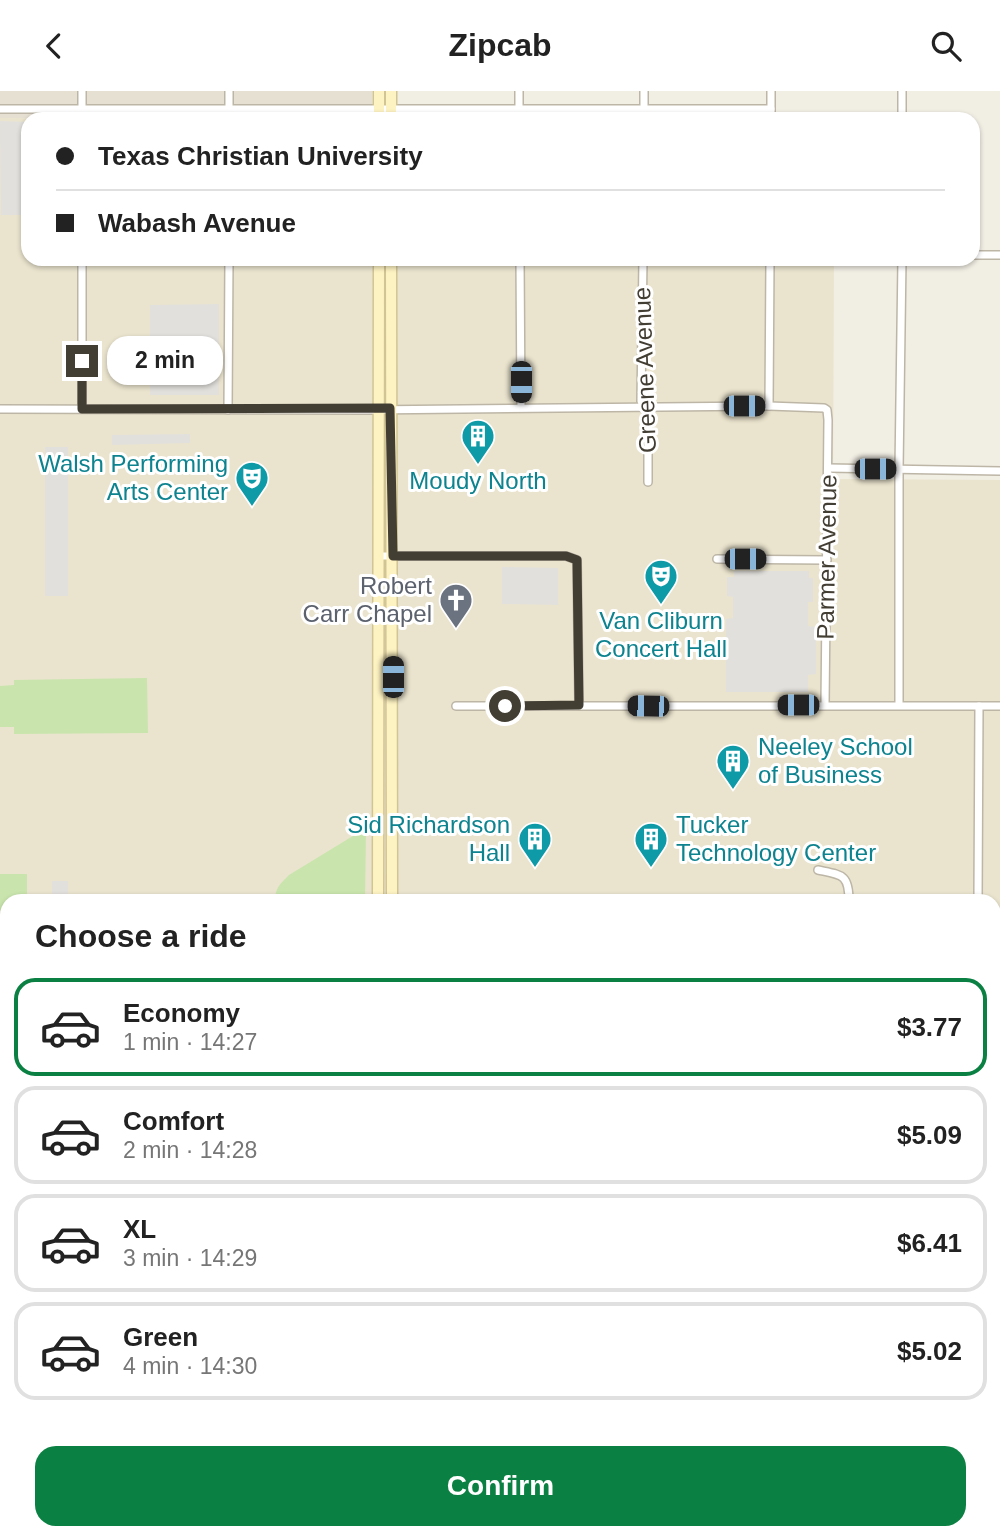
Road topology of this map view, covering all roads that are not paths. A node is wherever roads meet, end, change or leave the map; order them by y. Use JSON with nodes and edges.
{"nodes":[{"id":1,"x":82,"y":91,"type":"edge"},
{"id":2,"x":229,"y":91,"type":"edge"},
{"id":3,"x":379,"y":91,"type":"edge"},
{"id":4,"x":391,"y":91,"type":"edge"},
{"id":5,"x":519,"y":91,"type":"edge"},
{"id":6,"x":644,"y":91,"type":"edge"},
{"id":7,"x":771,"y":91,"type":"edge"},
{"id":8,"x":902,"y":91,"type":"edge"},
{"id":9,"x":0,"y":109,"type":"edge"},
{"id":10,"x":82,"y":109,"type":"junction"},
{"id":11,"x":229,"y":109,"type":"junction"},
{"id":12,"x":519,"y":109,"type":"junction"},
{"id":13,"x":644,"y":109,"type":"junction"},
{"id":14,"x":771,"y":109,"type":"joint"},
{"id":15,"x":319,"y":112,"type":"edge"},
{"id":16,"x":379,"y":112,"type":"edge"},
{"id":17,"x":391,"y":112,"type":"edge"},
{"id":18,"x":442,"y":112,"type":"edge"},
{"id":19,"x":902,"y":112,"type":"edge"},
{"id":20,"x":980,"y":255,"type":"edge"},
{"id":21,"x":1000,"y":255,"type":"edge"},
{"id":22,"x":82,"y":266,"type":"edge"},
{"id":23,"x":229,"y":266,"type":"edge"},
{"id":24,"x":379,"y":266,"type":"edge"},
{"id":25,"x":391,"y":266,"type":"edge"},
{"id":26,"x":520,"y":266,"type":"edge"},
{"id":27,"x":643,"y":266,"type":"edge"},
{"id":28,"x":770,"y":266,"type":"edge"},
{"id":29,"x":902,"y":266,"type":"edge"},
{"id":30,"x":769,"y":406,"type":"junction"},
{"id":31,"x":521,"y":407,"type":"junction"},
{"id":32,"x":645,"y":407,"type":"junction"},
{"id":33,"x":390,"y":408,"type":"junction"},
{"id":34,"x":0,"y":409,"type":"edge"},
{"id":35,"x":82,"y":409,"type":"junction"},
{"id":36,"x":228,"y":409,"type":"junction"},
{"id":37,"x":379,"y":409,"type":"junction"},
{"id":38,"x":828,"y":468,"type":"junction"},
{"id":39,"x":899,"y":469,"type":"junction"},
{"id":40,"x":1000,"y":471,"type":"edge"},
{"id":41,"x":648,"y":482,"type":"dead end"},
{"id":42,"x":378,"y":556,"type":"junction"},
{"id":43,"x":393,"y":556,"type":"junction"},
{"id":44,"x":717,"y":559,"type":"dead end"},
{"id":45,"x":827,"y":560,"type":"junction"},
{"id":46,"x":579,"y":705,"type":"junction"},
{"id":47,"x":825,"y":705,"type":"junction"},
{"id":48,"x":899,"y":705,"type":"junction"},
{"id":49,"x":456,"y":706,"type":"dead end"},
{"id":50,"x":979,"y":706,"type":"junction"},
{"id":51,"x":1000,"y":706,"type":"edge"},
{"id":52,"x":818,"y":870,"type":"dead end"},
{"id":53,"x":378,"y":894,"type":"edge"},
{"id":54,"x":391,"y":894,"type":"edge"},
{"id":55,"x":849,"y":894,"type":"edge"},
{"id":56,"x":978,"y":894,"type":"edge"},
{"id":57,"x":0,"y":1233,"type":"edge"},
{"id":58,"x":0,"y":1255,"type":"edge"}],
"edges":[{"from":1,"to":10,"type":"street"},
{"from":2,"to":11,"type":"street"},
{"from":3,"to":16,"type":"main road"},
{"from":4,"to":17,"type":"main road"},
{"from":5,"to":12,"type":"street"},
{"from":6,"to":13,"type":"street"},
{"from":7,"to":14,"type":"street"},
{"from":8,"to":19,"type":"street"},
{"from":9,"to":10,"type":"street"},
{"from":10,"to":11,"type":"street"},
{"from":11,"to":15,"type":"street"},
{"from":12,"to":13,"type":"street"},
{"from":12,"to":18,"type":"street"},
{"from":13,"to":14,"type":"street"},
{"from":20,"to":21,"type":"street"},
{"from":22,"to":35,"type":"street"},
{"from":23,"to":36,"type":"street"},
{"from":24,"to":37,"type":"main road"},
{"from":25,"to":33,"type":"main road"},
{"from":26,"to":31,"type":"street"},
{"from":27,"to":32,"type":"street","name":"Greene Avenue"},
{"from":28,"to":30,"type":"street"},
{"from":29,"to":39,"type":"street"},
{"from":30,"to":32,"type":"street"},
{"from":30,"to":38,"type":"street","name":"Parmer Avenue"},
{"from":31,"to":32,"type":"street"},
{"from":31,"to":33,"type":"street"},
{"from":32,"to":41,"type":"street","name":"Greene Avenue"},
{"from":33,"to":37,"type":"street"},
{"from":33,"to":43,"type":"main road"},
{"from":34,"to":35,"type":"street"},
{"from":35,"to":36,"type":"street"},
{"from":36,"to":37,"type":"street"},
{"from":37,"to":42,"type":"main road"},
{"from":38,"to":39,"type":"street"},
{"from":38,"to":45,"type":"street","name":"Parmer Avenue"},
{"from":39,"to":40,"type":"street"},
{"from":39,"to":48,"type":"street"},
{"from":42,"to":43,"type":"street"},
{"from":42,"to":53,"type":"main road"},
{"from":43,"to":46,"type":"street"},
{"from":43,"to":54,"type":"main road"},
{"from":44,"to":45,"type":"street"},
{"from":45,"to":47,"type":"street","name":"Parmer Avenue"},
{"from":46,"to":47,"type":"street"},
{"from":46,"to":49,"type":"street"},
{"from":47,"to":48,"type":"street"},
{"from":48,"to":50,"type":"street"},
{"from":50,"to":51,"type":"street"},
{"from":50,"to":56,"type":"street"},
{"from":52,"to":55,"type":"street"},
{"from":57,"to":58,"type":"street"}]}
